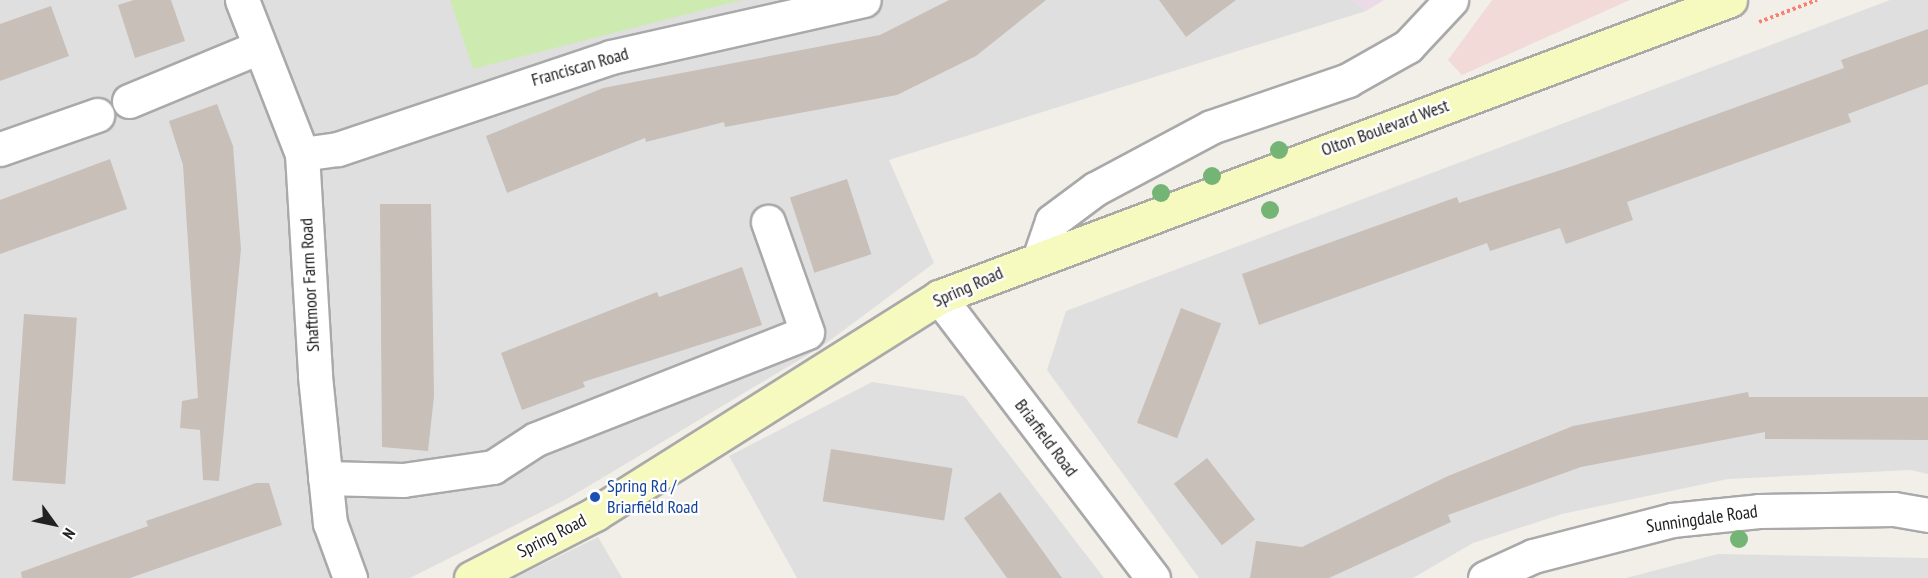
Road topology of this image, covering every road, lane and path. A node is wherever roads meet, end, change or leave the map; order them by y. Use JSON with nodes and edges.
{"nodes":[{"id":1,"x":242,"y":0,"type":"edge"},
{"id":2,"x":864,"y":0,"type":"edge"},
{"id":3,"x":1450,"y":0,"type":"edge"},
{"id":4,"x":1730,"y":0,"type":"edge"},
{"id":5,"x":257,"y":48,"type":"junction"},
{"id":6,"x":129,"y":101,"type":"dead end"},
{"id":7,"x":97,"y":115,"type":"dead end"},
{"id":8,"x":0,"y":149,"type":"edge"},
{"id":9,"x":303,"y":154,"type":"junction"},
{"id":10,"x":768,"y":222,"type":"dead end"},
{"id":11,"x":1040,"y":256,"type":"junction"},
{"id":12,"x":939,"y":297,"type":"junction"},
{"id":13,"x":325,"y":478,"type":"junction"},
{"id":14,"x":1928,"y":514,"type":"edge"},
{"id":15,"x":350,"y":578,"type":"edge"},
{"id":16,"x":471,"y":578,"type":"edge"},
{"id":17,"x":1153,"y":578,"type":"edge"},
{"id":18,"x":1485,"y":578,"type":"edge"}],
"edges":[{"from":1,"to":5,"type":"street","name":"Shaftmoor Farm Road"},
{"from":2,"to":9,"type":"street","name":"Franciscan Road"},
{"from":3,"to":11,"type":"street"},
{"from":4,"to":11,"type":"street","name":"Olton Boulevard West"},
{"from":5,"to":6,"type":"street"},
{"from":5,"to":9,"type":"street","name":"Shaftmoor Farm Road"},
{"from":7,"to":8,"type":"street"},
{"from":9,"to":13,"type":"street","name":"Shaftmoor Farm Road"},
{"from":10,"to":13,"type":"street"},
{"from":11,"to":12,"type":"street","name":"Spring Road"},
{"from":12,"to":16,"type":"street","name":"Spring Road"},
{"from":12,"to":17,"type":"street","name":"Briarfield Road"},
{"from":13,"to":15,"type":"street","name":"Shaftmoor Farm Road"},
{"from":14,"to":18,"type":"street","name":"Sunningdale Road"}]}
